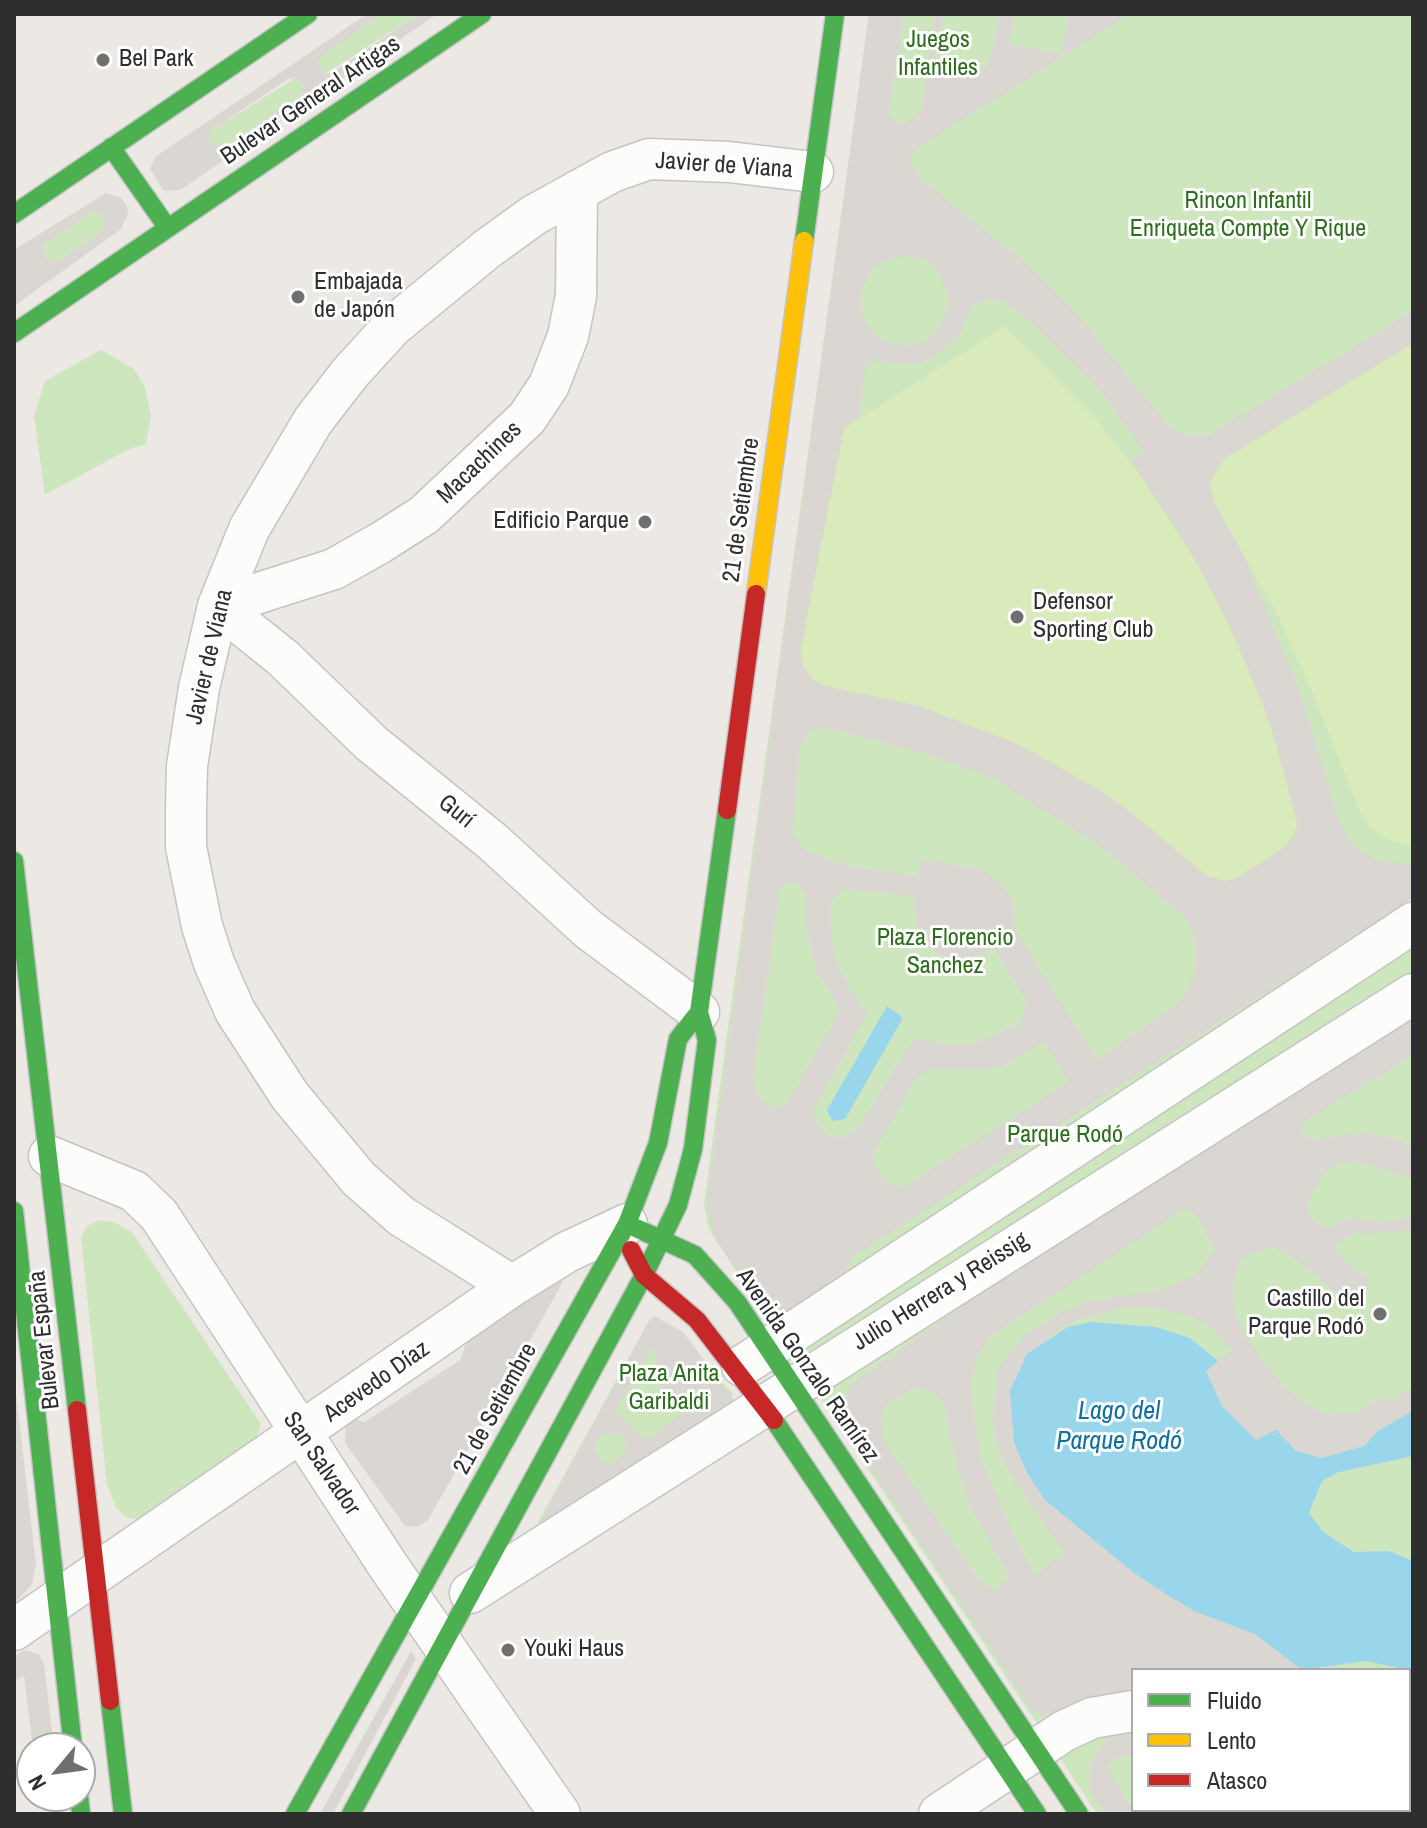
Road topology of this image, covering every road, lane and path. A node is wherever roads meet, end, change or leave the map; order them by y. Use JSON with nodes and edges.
{"nodes":[{"id":1,"x":308,"y":14,"type":"edge"},
{"id":2,"x":482,"y":14,"type":"edge"},
{"id":3,"x":835,"y":14,"type":"edge"},
{"id":4,"x":111,"y":147,"type":"junction"},
{"id":5,"x":813,"y":172,"type":"junction"},
{"id":6,"x":577,"y":191,"type":"junction"},
{"id":7,"x":14,"y":214,"type":"edge"},
{"id":8,"x":167,"y":227,"type":"junction"},
{"id":9,"x":14,"y":333,"type":"edge"},
{"id":10,"x":218,"y":606,"type":"junction"},
{"id":11,"x":14,"y":861,"type":"edge"},
{"id":12,"x":1413,"y":923,"type":"edge"},
{"id":13,"x":1413,"y":994,"type":"edge"},
{"id":14,"x":699,"y":1012,"type":"junction"},
{"id":15,"x":23,"y":1017,"type":"edge"},
{"id":16,"x":49,"y":1156,"type":"junction"},
{"id":17,"x":14,"y":1211,"type":"edge"},
{"id":18,"x":644,"y":1231,"type":"junction"},
{"id":19,"x":644,"y":1275,"type":"junction"},
{"id":20,"x":512,"y":1286,"type":"junction"},
{"id":21,"x":753,"y":1359,"type":"junction"},
{"id":22,"x":779,"y":1395,"type":"junction"},
{"id":23,"x":302,"y":1435,"type":"junction"},
{"id":24,"x":96,"y":1577,"type":"junction"},
{"id":25,"x":470,"y":1593,"type":"junction"},
{"id":26,"x":56,"y":1602,"type":"junction"},
{"id":27,"x":414,"y":1602,"type":"junction"},
{"id":28,"x":14,"y":1630,"type":"edge"},
{"id":29,"x":443,"y":1644,"type":"junction"},
{"id":30,"x":1131,"y":1711,"type":"edge"},
{"id":31,"x":71,"y":1732,"type":"edge"},
{"id":32,"x":1020,"y":1757,"type":"junction"},
{"id":33,"x":123,"y":1814,"type":"edge"},
{"id":34,"x":295,"y":1814,"type":"edge"},
{"id":35,"x":351,"y":1814,"type":"edge"},
{"id":36,"x":560,"y":1814,"type":"edge"},
{"id":37,"x":939,"y":1814,"type":"edge"},
{"id":38,"x":1037,"y":1814,"type":"edge"},
{"id":39,"x":1079,"y":1814,"type":"edge"}],
"edges":[{"from":1,"to":4,"type":"street"},
{"from":2,"to":8,"type":"street","name":"Bulevar General Artigas"},
{"from":3,"to":5,"type":"street","name":"21 de Setiembre"},
{"from":4,"to":7,"type":"street"},
{"from":4,"to":8,"type":"street"},
{"from":5,"to":6,"type":"street","name":"Javier de Viana"},
{"from":5,"to":14,"type":"street","name":"21 de Setiembre"},
{"from":6,"to":10,"type":"street","name":"Javier de Viana"},
{"from":6,"to":10,"type":"street","name":"Macachines"},
{"from":8,"to":9,"type":"street","name":"Bulevar General Artigas"},
{"from":10,"to":14,"type":"street","name":"Gurí"},
{"from":10,"to":20,"type":"street","name":"Javier de Viana"},
{"from":11,"to":15,"type":"street","name":"Bulevar España"},
{"from":12,"to":21,"type":"street","name":"Julio Herrera y Reissig"},
{"from":13,"to":22,"type":"street","name":"Julio Herrera y Reissig"},
{"from":14,"to":18,"type":"street","name":"21 de Setiembre"},
{"from":14,"to":18,"type":"street","name":"21 de Setiembre"},
{"from":15,"to":16,"type":"street","name":"Bulevar España"},
{"from":16,"to":23,"type":"street","name":"San Salvador"},
{"from":16,"to":24,"type":"street","name":"Bulevar España"},
{"from":17,"to":26,"type":"street","name":"Bulevar España"},
{"from":18,"to":19,"type":"street","name":"21 de Setiembre"},
{"from":18,"to":19,"type":"street","name":"Avenida Gonzalo Ramírez"},
{"from":18,"to":20,"type":"street","name":"Acevedo Díaz"},
{"from":18,"to":21,"type":"street","name":"Avenida Gonzalo Ramírez"},
{"from":18,"to":27,"type":"street","name":"21 de Setiembre"},
{"from":19,"to":21,"type":"street","name":"Avenida Gonzalo Ramírez"},
{"from":19,"to":25,"type":"street","name":"21 de Setiembre"},
{"from":20,"to":23,"type":"street","name":"Acevedo Díaz"},
{"from":21,"to":22,"type":"street","name":"Avenida Gonzalo Ramírez"},
{"from":21,"to":22,"type":"street","name":"Avenida Gonzalo Ramírez"},
{"from":22,"to":25,"type":"street","name":"Julio Herrera y Reissig"},
{"from":22,"to":32,"type":"street","name":"Avenida Gonzalo Ramírez"},
{"from":22,"to":32,"type":"street","name":"Avenida Gonzalo Ramírez"},
{"from":23,"to":24,"type":"street","name":"Acevedo Díaz"},
{"from":23,"to":27,"type":"street","name":"San Salvador"},
{"from":24,"to":26,"type":"street","name":"Acevedo Díaz"},
{"from":24,"to":33,"type":"street","name":"Bulevar España"},
{"from":25,"to":29,"type":"street","name":"21 de Setiembre"},
{"from":26,"to":28,"type":"street","name":"Acevedo Díaz"},
{"from":26,"to":31,"type":"street","name":"Bulevar España"},
{"from":27,"to":29,"type":"street","name":"San Salvador"},
{"from":27,"to":34,"type":"street","name":"21 de Setiembre"},
{"from":29,"to":35,"type":"street","name":"21 de Setiembre"},
{"from":29,"to":36,"type":"street","name":"San Salvador"},
{"from":30,"to":32,"type":"street"},
{"from":32,"to":37,"type":"street"},
{"from":32,"to":38,"type":"street","name":"Avenida Gonzalo Ramírez"},
{"from":32,"to":39,"type":"street","name":"Avenida Gonzalo Ramírez"}]}
